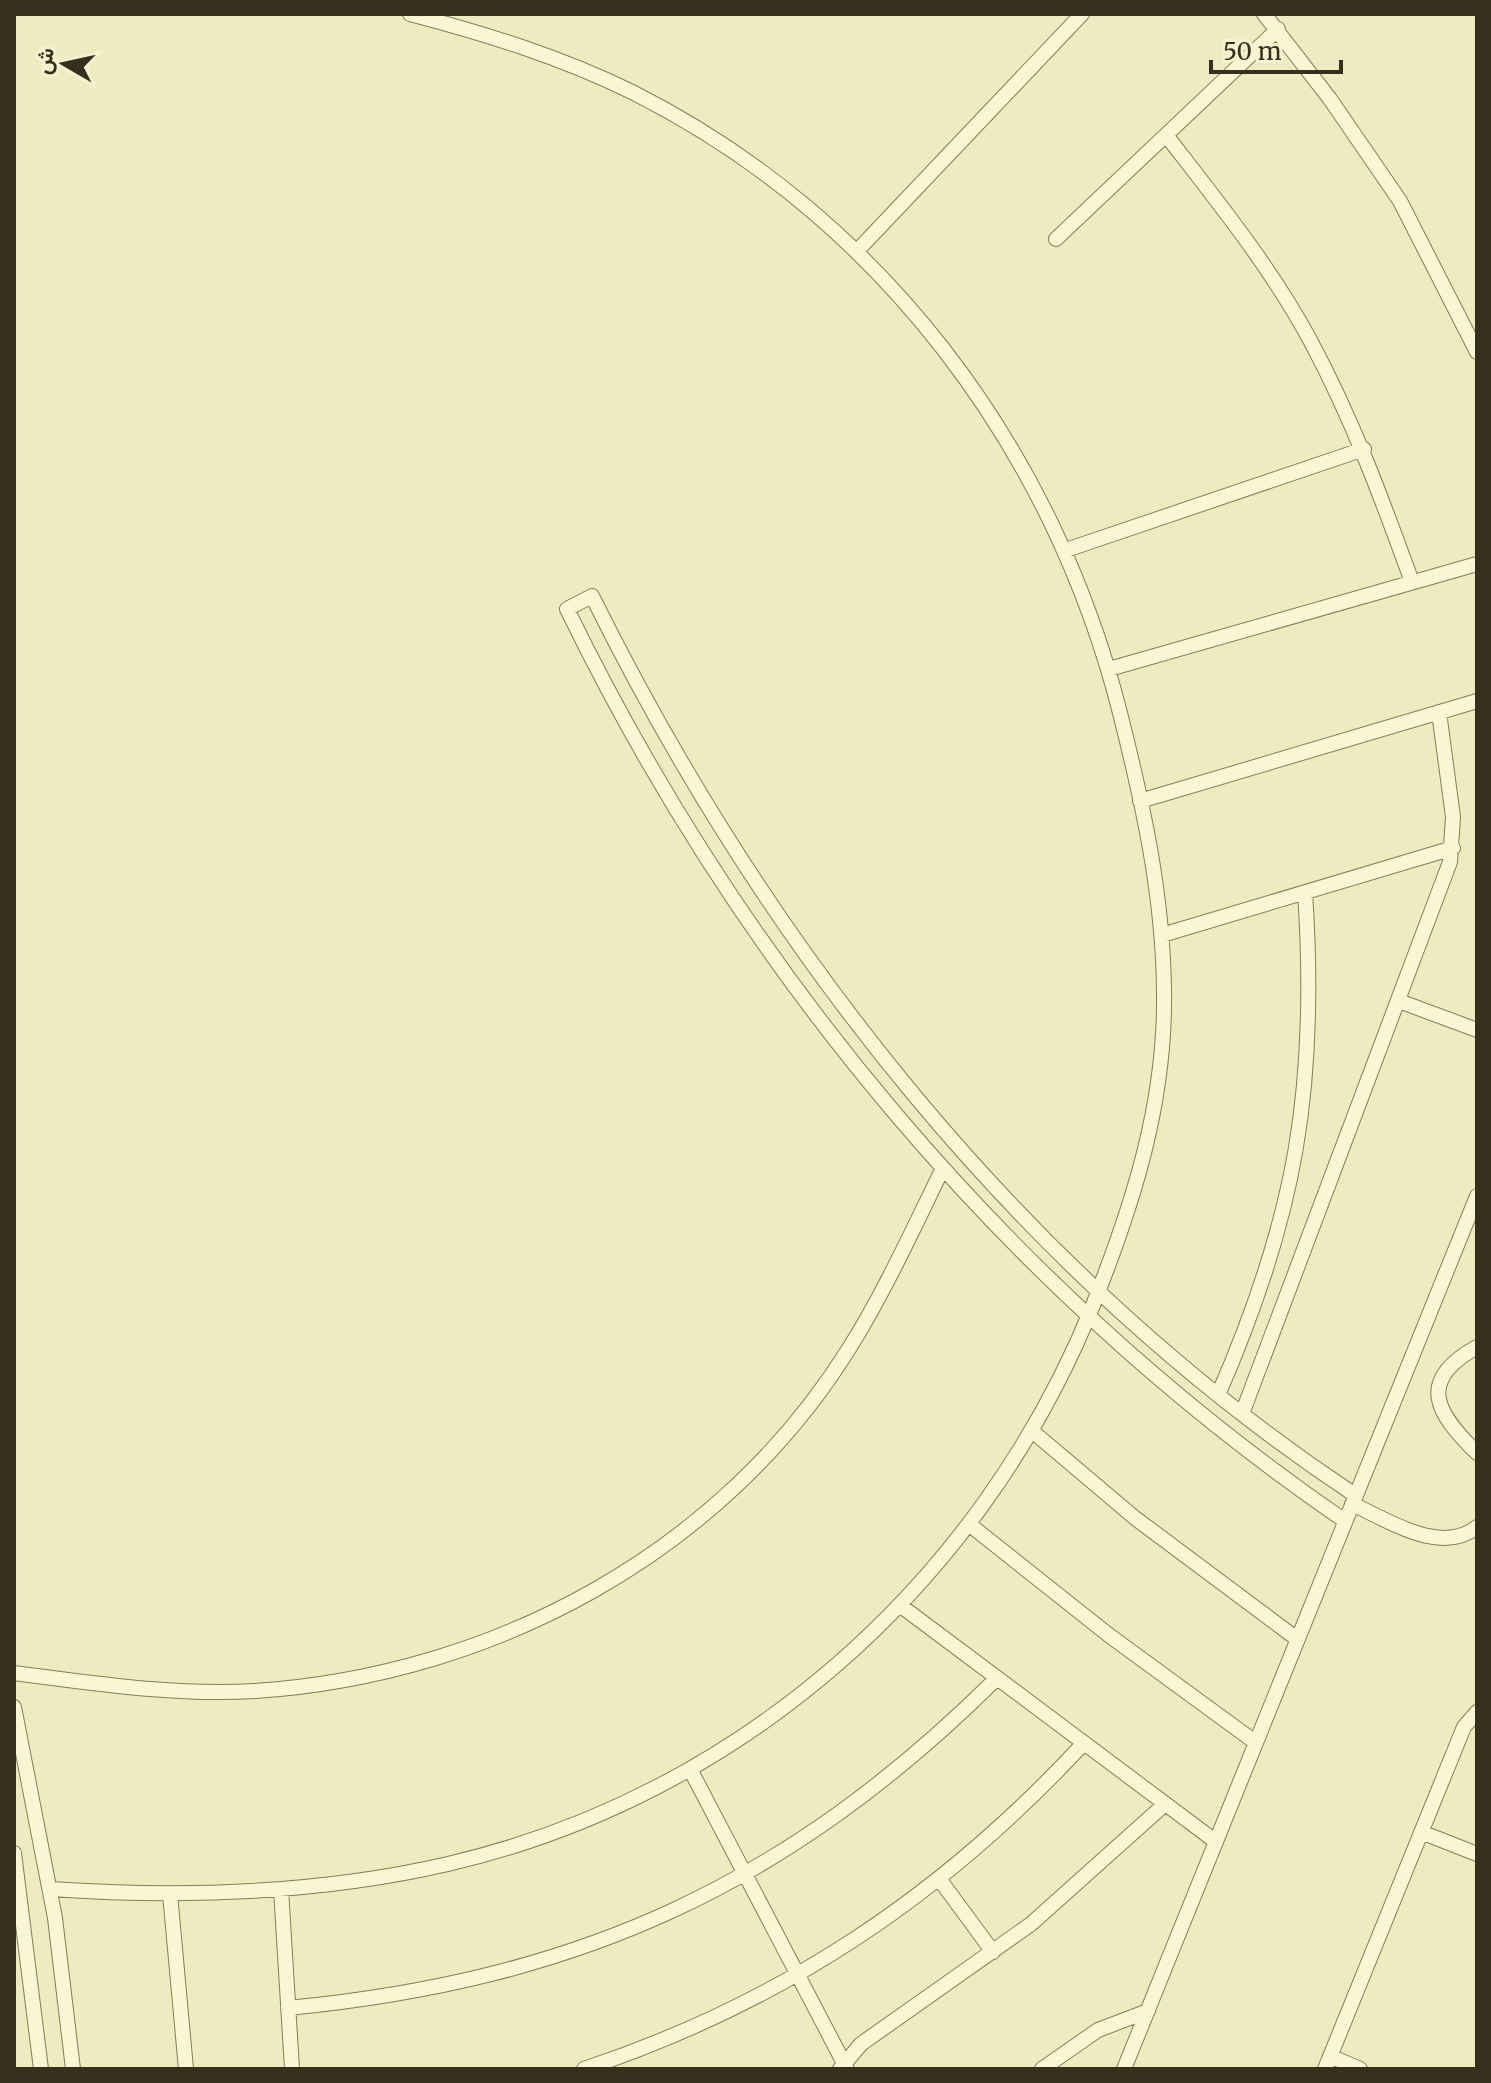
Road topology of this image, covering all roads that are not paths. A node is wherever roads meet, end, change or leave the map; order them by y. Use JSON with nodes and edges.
{"nodes":[{"id":1,"x":410,"y":14,"type":"edge"},
{"id":2,"x":1082,"y":14,"type":"edge"},
{"id":3,"x":1264,"y":14,"type":"edge"},
{"id":4,"x":1278,"y":29,"type":"junction"},
{"id":5,"x":1166,"y":135,"type":"junction"},
{"id":6,"x":1056,"y":239,"type":"dead end"},
{"id":7,"x":857,"y":251,"type":"junction"},
{"id":8,"x":1477,"y":352,"type":"edge"},
{"id":9,"x":1364,"y":449,"type":"junction"},
{"id":10,"x":1066,"y":550,"type":"junction"},
{"id":11,"x":1477,"y":564,"type":"edge"},
{"id":12,"x":1412,"y":582,"type":"junction"},
{"id":13,"x":1109,"y":669,"type":"junction"},
{"id":14,"x":1477,"y":701,"type":"edge"},
{"id":15,"x":1439,"y":712,"type":"junction"},
{"id":16,"x":1140,"y":801,"type":"junction"},
{"id":17,"x":1453,"y":848,"type":"junction"},
{"id":18,"x":1305,"y":892,"type":"junction"},
{"id":19,"x":1162,"y":935,"type":"junction"},
{"id":20,"x":1399,"y":1001,"type":"junction"},
{"id":21,"x":1477,"y":1030,"type":"edge"},
{"id":22,"x":942,"y":1170,"type":"junction"},
{"id":23,"x":1477,"y":1196,"type":"edge"},
{"id":24,"x":1099,"y":1290,"type":"junction"},
{"id":25,"x":1089,"y":1314,"type":"junction"},
{"id":26,"x":1477,"y":1347,"type":"edge"},
{"id":27,"x":1218,"y":1395,"type":"junction"},
{"id":28,"x":1242,"y":1414,"type":"junction"},
{"id":29,"x":1032,"y":1431,"type":"junction"},
{"id":30,"x":1477,"y":1453,"type":"edge"},
{"id":31,"x":1354,"y":1500,"type":"junction"},
{"id":32,"x":1345,"y":1521,"type":"junction"},
{"id":33,"x":970,"y":1525,"type":"junction"},
{"id":34,"x":1477,"y":1527,"type":"edge"},
{"id":35,"x":901,"y":1606,"type":"junction"},
{"id":36,"x":1297,"y":1639,"type":"junction"},
{"id":37,"x":14,"y":1673,"type":"edge"},
{"id":38,"x":996,"y":1679,"type":"junction"},
{"id":39,"x":14,"y":1707,"type":"edge"},
{"id":40,"x":1477,"y":1712,"type":"edge"},
{"id":41,"x":1255,"y":1742,"type":"junction"},
{"id":42,"x":1083,"y":1744,"type":"junction"},
{"id":43,"x":690,"y":1769,"type":"junction"},
{"id":44,"x":1164,"y":1805,"type":"junction"},
{"id":45,"x":1421,"y":1832,"type":"junction"},
{"id":46,"x":1215,"y":1841,"type":"junction"},
{"id":47,"x":14,"y":1853,"type":"edge"},
{"id":48,"x":1477,"y":1854,"type":"edge"},
{"id":49,"x":745,"y":1875,"type":"junction"},
{"id":50,"x":940,"y":1880,"type":"junction"},
{"id":51,"x":50,"y":1889,"type":"junction"},
{"id":52,"x":281,"y":1889,"type":"junction"},
{"id":53,"x":170,"y":1894,"type":"junction"},
{"id":54,"x":993,"y":1952,"type":"junction"},
{"id":55,"x":799,"y":1975,"type":"junction"},
{"id":56,"x":288,"y":2008,"type":"junction"},
{"id":57,"x":1148,"y":2011,"type":"junction"},
{"id":58,"x":1328,"y":2063,"type":"edge"},
{"id":59,"x":844,"y":2067,"type":"edge"},
{"id":60,"x":41,"y":2069,"type":"edge"},
{"id":61,"x":73,"y":2069,"type":"edge"},
{"id":62,"x":186,"y":2069,"type":"edge"},
{"id":63,"x":292,"y":2069,"type":"edge"},
{"id":64,"x":584,"y":2069,"type":"edge"},
{"id":65,"x":1042,"y":2069,"type":"edge"},
{"id":66,"x":1124,"y":2069,"type":"edge"},
{"id":67,"x":1360,"y":2069,"type":"edge"}],
"edges":[{"from":1,"to":7,"type":"street"},
{"from":2,"to":7,"type":"street"},
{"from":3,"to":4,"type":"street"},
{"from":4,"to":5,"type":"street"},
{"from":4,"to":8,"type":"street"},
{"from":5,"to":6,"type":"street"},
{"from":5,"to":9,"type":"street"},
{"from":7,"to":10,"type":"street"},
{"from":9,"to":10,"type":"street"},
{"from":9,"to":12,"type":"street"},
{"from":10,"to":13,"type":"street"},
{"from":11,"to":12,"type":"street"},
{"from":12,"to":13,"type":"street"},
{"from":13,"to":16,"type":"street"},
{"from":14,"to":15,"type":"street"},
{"from":15,"to":16,"type":"street"},
{"from":15,"to":17,"type":"street"},
{"from":16,"to":19,"type":"street"},
{"from":17,"to":18,"type":"street"},
{"from":17,"to":20,"type":"street"},
{"from":18,"to":19,"type":"street"},
{"from":18,"to":27,"type":"street"},
{"from":19,"to":24,"type":"street"},
{"from":20,"to":21,"type":"street"},
{"from":20,"to":28,"type":"street"},
{"from":22,"to":24,"type":"street"},
{"from":22,"to":25,"type":"street"},
{"from":22,"to":37,"type":"street"},
{"from":23,"to":31,"type":"street"},
{"from":24,"to":25,"type":"street"},
{"from":24,"to":27,"type":"street"},
{"from":25,"to":29,"type":"street"},
{"from":25,"to":32,"type":"street"},
{"from":26,"to":30,"type":"street"},
{"from":27,"to":28,"type":"street"},
{"from":28,"to":31,"type":"street"},
{"from":29,"to":33,"type":"street"},
{"from":29,"to":36,"type":"street"},
{"from":31,"to":32,"type":"street"},
{"from":31,"to":34,"type":"street"},
{"from":32,"to":36,"type":"street"},
{"from":33,"to":35,"type":"street"},
{"from":33,"to":41,"type":"street"},
{"from":35,"to":38,"type":"street"},
{"from":35,"to":43,"type":"street"},
{"from":36,"to":41,"type":"street"},
{"from":38,"to":42,"type":"street"},
{"from":38,"to":49,"type":"street"},
{"from":39,"to":51,"type":"street"},
{"from":40,"to":45,"type":"street"},
{"from":41,"to":46,"type":"street"},
{"from":42,"to":44,"type":"street"},
{"from":42,"to":50,"type":"street"},
{"from":43,"to":49,"type":"street"},
{"from":43,"to":52,"type":"street"},
{"from":44,"to":46,"type":"street"},
{"from":44,"to":54,"type":"street"},
{"from":45,"to":48,"type":"street"},
{"from":45,"to":58,"type":"street"},
{"from":46,"to":57,"type":"street"},
{"from":47,"to":60,"type":"street"},
{"from":49,"to":55,"type":"street"},
{"from":49,"to":56,"type":"street"},
{"from":50,"to":54,"type":"street"},
{"from":50,"to":55,"type":"street"},
{"from":51,"to":53,"type":"street"},
{"from":51,"to":61,"type":"street"},
{"from":52,"to":53,"type":"street"},
{"from":52,"to":56,"type":"street"},
{"from":53,"to":62,"type":"street"},
{"from":54,"to":59,"type":"street"},
{"from":55,"to":59,"type":"street"},
{"from":55,"to":64,"type":"street"},
{"from":56,"to":63,"type":"street"},
{"from":57,"to":65,"type":"street"},
{"from":57,"to":66,"type":"street"},
{"from":58,"to":67,"type":"street"}]}
